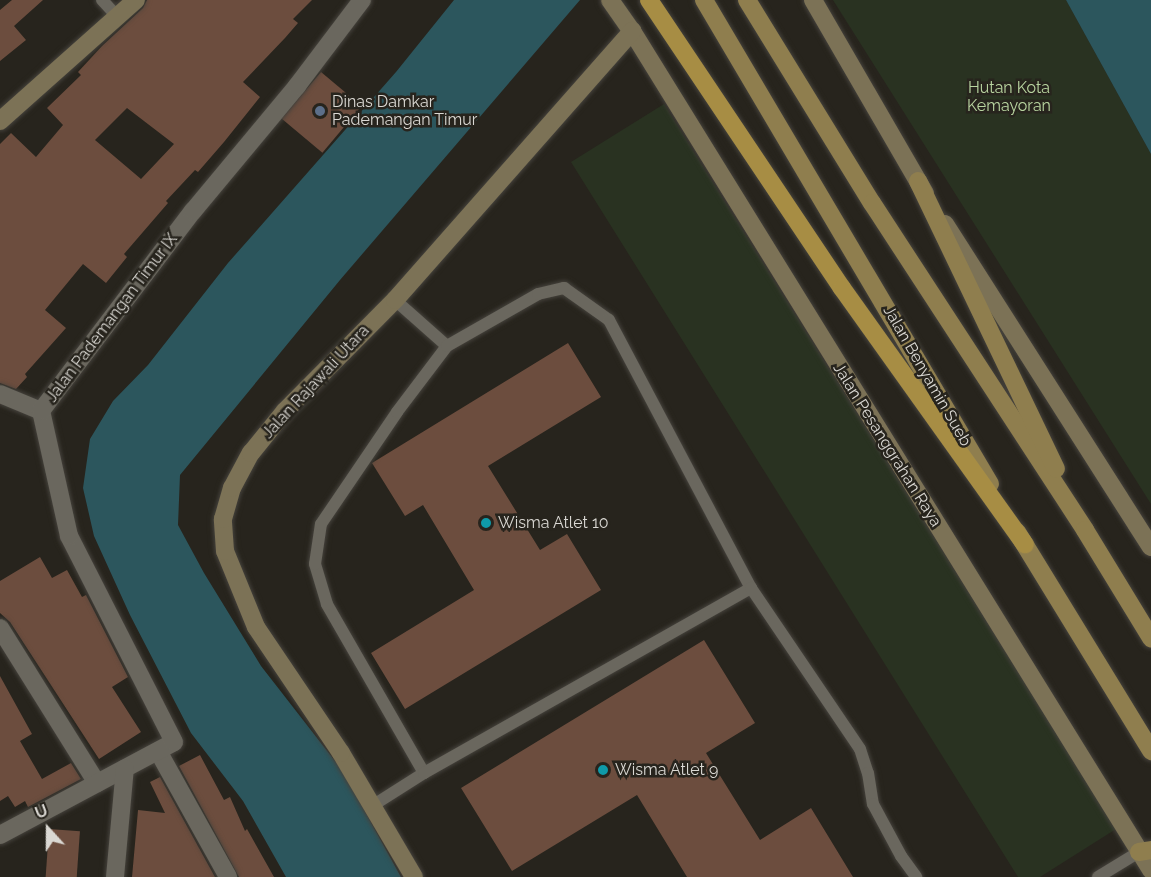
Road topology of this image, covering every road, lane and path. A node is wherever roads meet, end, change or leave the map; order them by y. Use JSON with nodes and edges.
{"nodes":[{"id":1,"x":102,"y":0,"type":"edge"},
{"id":2,"x":136,"y":0,"type":"edge"},
{"id":3,"x":362,"y":0,"type":"edge"},
{"id":4,"x":609,"y":0,"type":"edge"},
{"id":5,"x":704,"y":0,"type":"edge"},
{"id":6,"x":747,"y":0,"type":"edge"},
{"id":7,"x":813,"y":0,"type":"edge"},
{"id":8,"x":648,"y":1,"type":"edge"},
{"id":9,"x":118,"y":17,"type":"junction"},
{"id":10,"x":627,"y":26,"type":"junction"},
{"id":11,"x":0,"y":122,"type":"edge"},
{"id":12,"x":918,"y":181,"type":"junction"},
{"id":13,"x":394,"y":300,"type":"junction"},
{"id":14,"x":447,"y":346,"type":"junction"},
{"id":15,"x":0,"y":393,"type":"edge"},
{"id":16,"x":41,"y":411,"type":"junction"},
{"id":17,"x":1085,"y":530,"type":"junction"},
{"id":18,"x":1025,"y":545,"type":"junction"},
{"id":19,"x":1151,"y":546,"type":"edge"},
{"id":20,"x":751,"y":588,"type":"junction"},
{"id":21,"x":0,"y":628,"type":"edge"},
{"id":22,"x":1151,"y":638,"type":"edge"},
{"id":23,"x":166,"y":747,"type":"junction"},
{"id":24,"x":1151,"y":751,"type":"edge"},
{"id":25,"x":125,"y":768,"type":"junction"},
{"id":26,"x":424,"y":773,"type":"junction"},
{"id":27,"x":97,"y":783,"type":"junction"},
{"id":28,"x":372,"y":806,"type":"junction"},
{"id":29,"x":0,"y":835,"type":"edge"},
{"id":30,"x":1145,"y":851,"type":"edge"},
{"id":31,"x":1151,"y":870,"type":"edge"},
{"id":32,"x":115,"y":877,"type":"edge"},
{"id":33,"x":228,"y":877,"type":"edge"},
{"id":34,"x":414,"y":877,"type":"edge"},
{"id":35,"x":916,"y":877,"type":"edge"},
{"id":36,"x":1098,"y":877,"type":"edge"}],
"edges":[{"from":1,"to":9,"type":"lane"},
{"from":2,"to":9,"type":"main road"},
{"from":3,"to":16,"type":"street","name":"Jalan Pademangan Timur IX"},
{"from":4,"to":10,"type":"main road"},
{"from":5,"to":18,"type":"main road","name":"Jalan Benyamin Sueb"},
{"from":6,"to":17,"type":"main road"},
{"from":7,"to":12,"type":"main road"},
{"from":8,"to":18,"type":"highway"},
{"from":9,"to":11,"type":"main road"},
{"from":10,"to":13,"type":"main road","name":"Jalan Rajawali Utara"},
{"from":10,"to":30,"type":"main road","name":"Jalan Pesanggrahan Raya"},
{"from":12,"to":17,"type":"main road"},
{"from":12,"to":19,"type":"main road"},
{"from":13,"to":14,"type":"lane"},
{"from":13,"to":28,"type":"main road","name":"Jalan Rajawali Utara"},
{"from":14,"to":20,"type":"lane"},
{"from":14,"to":26,"type":"lane"},
{"from":15,"to":16,"type":"street"},
{"from":16,"to":23,"type":"street","name":"Jalan Pademangan Timur IX"},
{"from":17,"to":22,"type":"main road"},
{"from":18,"to":24,"type":"main road","name":"Jalan Benyamin Sueb"},
{"from":20,"to":26,"type":"lane"},
{"from":20,"to":35,"type":"lane"},
{"from":21,"to":27,"type":"street"},
{"from":23,"to":25,"type":"street"},
{"from":23,"to":33,"type":"street","name":"Jalan Pademangan Timur IX"},
{"from":25,"to":27,"type":"street"},
{"from":25,"to":32,"type":"street"},
{"from":26,"to":28,"type":"lane"},
{"from":27,"to":29,"type":"street"},
{"from":28,"to":34,"type":"main road","name":"Jalan Rajawali Utara"},
{"from":30,"to":31,"type":"main road","name":"Jalan Pesanggrahan Raya"},
{"from":30,"to":36,"type":"lane"}]}
